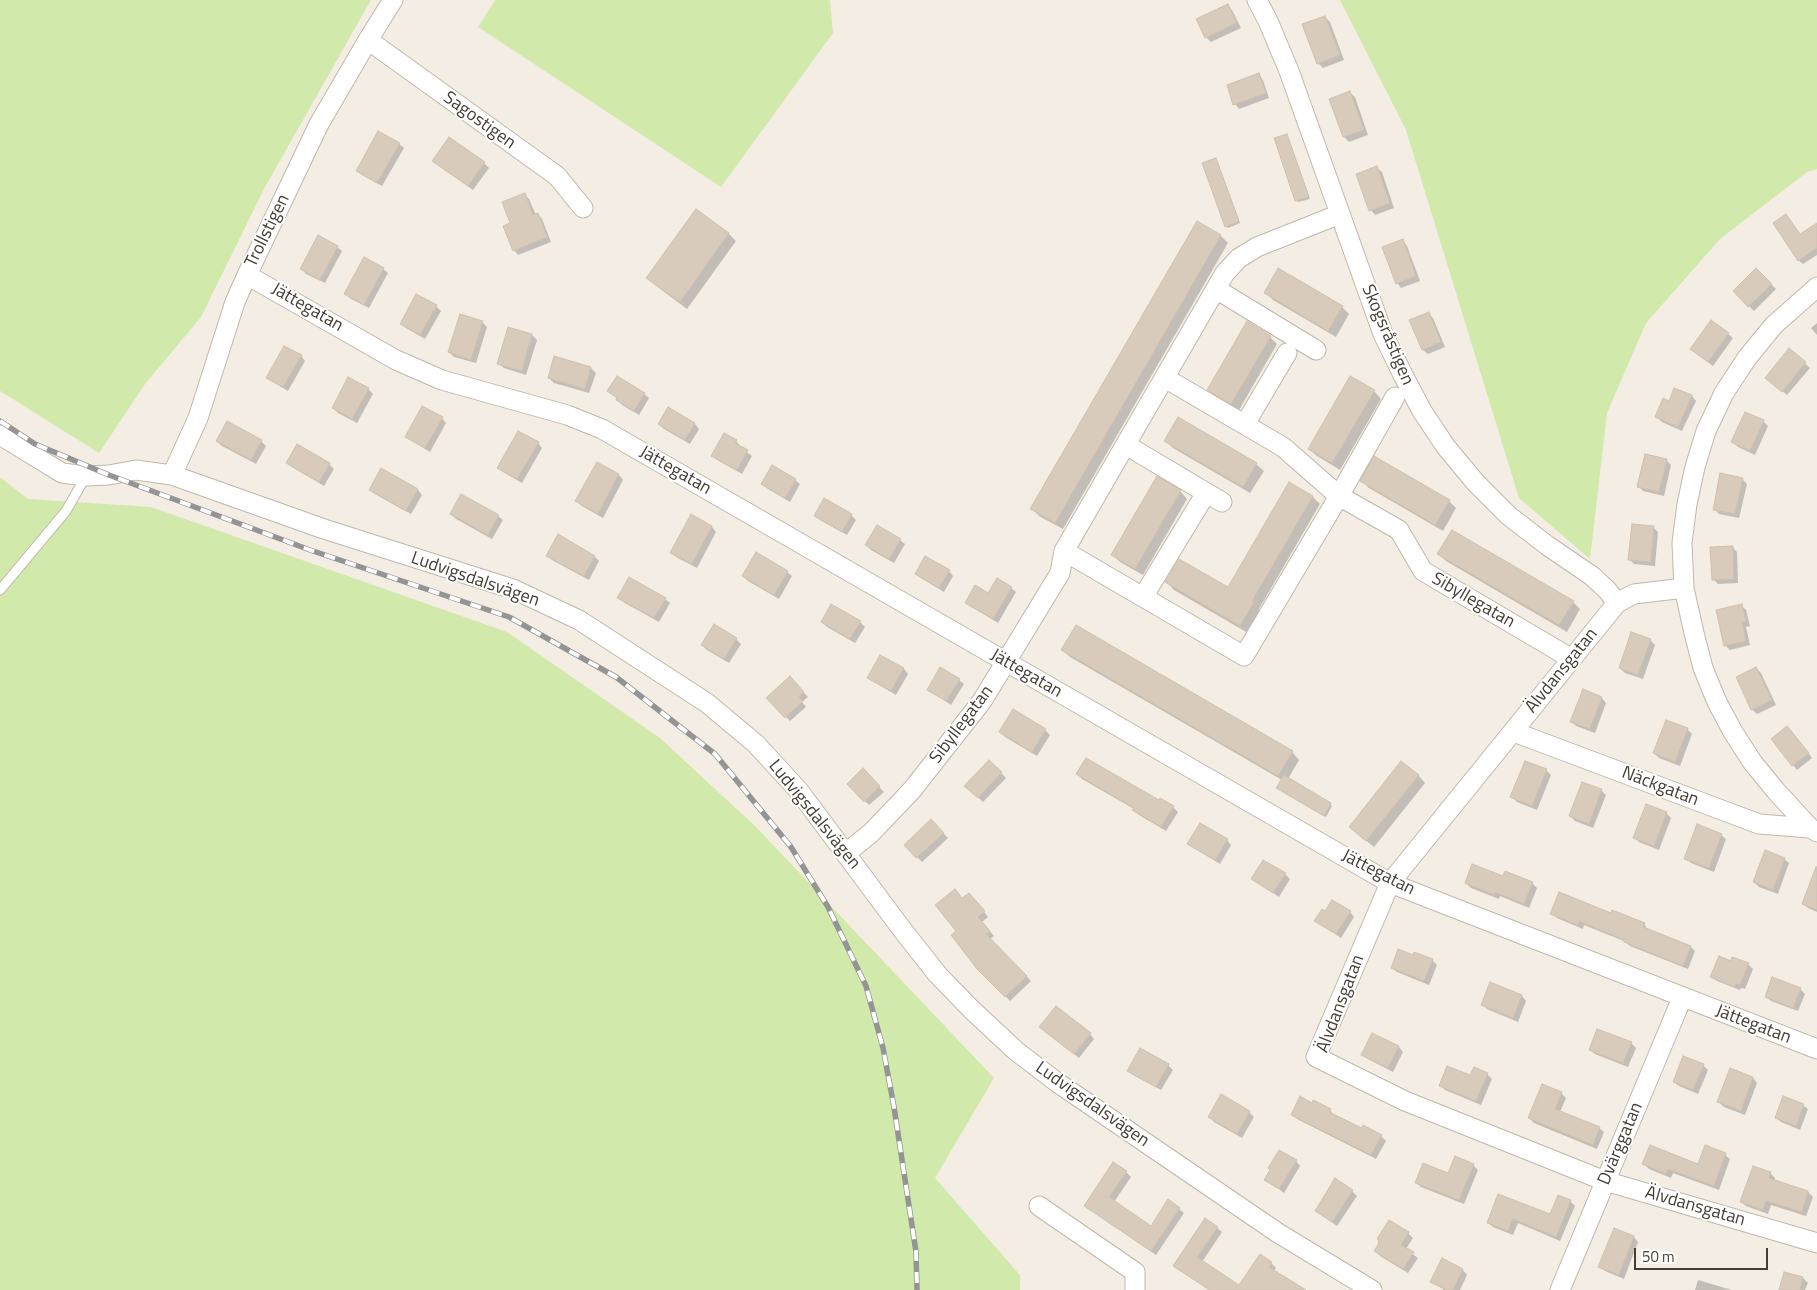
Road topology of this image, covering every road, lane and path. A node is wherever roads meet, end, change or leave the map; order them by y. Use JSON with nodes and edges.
{"nodes":[{"id":1,"x":393,"y":0,"type":"edge"},
{"id":2,"x":1257,"y":0,"type":"edge"},
{"id":3,"x":368,"y":40,"type":"junction"},
{"id":4,"x":583,"y":208,"type":"dead end"},
{"id":5,"x":1340,"y":214,"type":"junction"},
{"id":6,"x":247,"y":275,"type":"junction"},
{"id":7,"x":1817,"y":287,"type":"edge"},
{"id":8,"x":1216,"y":289,"type":"junction"},
{"id":9,"x":1316,"y":350,"type":"dead end"},
{"id":10,"x":1287,"y":354,"type":"dead end"},
{"id":11,"x":1165,"y":378,"type":"junction"},
{"id":12,"x":1395,"y":397,"type":"dead end"},
{"id":13,"x":1245,"y":424,"type":"junction"},
{"id":14,"x":0,"y":435,"type":"edge"},
{"id":15,"x":1126,"y":444,"type":"junction"},
{"id":16,"x":172,"y":475,"type":"junction"},
{"id":17,"x":86,"y":476,"type":"junction"},
{"id":18,"x":1206,"y":493,"type":"junction"},
{"id":19,"x":1339,"y":496,"type":"junction"},
{"id":20,"x":1222,"y":502,"type":"dead end"},
{"id":21,"x":1064,"y":551,"type":"junction"},
{"id":22,"x":1684,"y":588,"type":"junction"},
{"id":23,"x":0,"y":590,"type":"edge"},
{"id":24,"x":1144,"y":597,"type":"junction"},
{"id":25,"x":1617,"y":603,"type":"junction"},
{"id":26,"x":1572,"y":659,"type":"junction"},
{"id":27,"x":1006,"y":662,"type":"junction"},
{"id":28,"x":1514,"y":732,"type":"junction"},
{"id":29,"x":1813,"y":830,"type":"edge"},
{"id":30,"x":846,"y":853,"type":"junction"},
{"id":31,"x":1390,"y":883,"type":"junction"},
{"id":32,"x":1682,"y":998,"type":"junction"},
{"id":33,"x":1817,"y":1049,"type":"edge"},
{"id":34,"x":1605,"y":1182,"type":"junction"},
{"id":35,"x":1040,"y":1206,"type":"dead end"},
{"id":36,"x":1817,"y":1243,"type":"edge"},
{"id":37,"x":1135,"y":1290,"type":"edge"},
{"id":38,"x":1372,"y":1290,"type":"edge"},
{"id":39,"x":1560,"y":1290,"type":"edge"}],
"edges":[{"from":1,"to":3,"type":"street","name":"Trollstigen"},
{"from":2,"to":5,"type":"street","name":"Skogsråstigen"},
{"from":3,"to":4,"type":"street","name":"Sagostigen"},
{"from":3,"to":6,"type":"street","name":"Trollstigen"},
{"from":5,"to":8,"type":"street","name":"Sibyllegatan"},
{"from":5,"to":25,"type":"street","name":"Skogsråstigen"},
{"from":6,"to":16,"type":"street","name":"Trollstigen"},
{"from":6,"to":27,"type":"street","name":"Jättegatan"},
{"from":7,"to":22,"type":"street"},
{"from":8,"to":9,"type":"street"},
{"from":8,"to":11,"type":"street","name":"Sibyllegatan"},
{"from":10,"to":13,"type":"street"},
{"from":11,"to":13,"type":"street","name":"Sibyllegatan"},
{"from":11,"to":15,"type":"street","name":"Sibyllegatan"},
{"from":12,"to":19,"type":"street"},
{"from":13,"to":19,"type":"street","name":"Sibyllegatan"},
{"from":14,"to":17,"type":"street","name":"Ludvigsdalsvägen"},
{"from":15,"to":18,"type":"street"},
{"from":15,"to":21,"type":"street","name":"Sibyllegatan"},
{"from":16,"to":17,"type":"street","name":"Ludvigsdalsvägen"},
{"from":16,"to":30,"type":"street","name":"Ludvigsdalsvägen"},
{"from":17,"to":23,"type":"lane"},
{"from":18,"to":20,"type":"street"},
{"from":18,"to":24,"type":"street"},
{"from":19,"to":24,"type":"street"},
{"from":19,"to":26,"type":"street","name":"Sibyllegatan"},
{"from":21,"to":24,"type":"street"},
{"from":21,"to":27,"type":"street","name":"Sibyllegatan"},
{"from":22,"to":25,"type":"street","name":"Älvdansgatan"},
{"from":22,"to":29,"type":"street"},
{"from":25,"to":26,"type":"street","name":"Älvdansgatan"},
{"from":26,"to":28,"type":"street","name":"Älvdansgatan"},
{"from":27,"to":30,"type":"street","name":"Sibyllegatan"},
{"from":27,"to":31,"type":"street","name":"Jättegatan"},
{"from":28,"to":29,"type":"street","name":"Näckgatan"},
{"from":28,"to":31,"type":"street","name":"Älvdansgatan"},
{"from":30,"to":38,"type":"street","name":"Ludvigsdalsvägen"},
{"from":31,"to":32,"type":"street","name":"Jättegatan"},
{"from":31,"to":34,"type":"street","name":"Älvdansgatan"},
{"from":32,"to":33,"type":"street","name":"Jättegatan"},
{"from":32,"to":34,"type":"street","name":"Dvärggatan"},
{"from":34,"to":36,"type":"street","name":"Älvdansgatan"},
{"from":34,"to":39,"type":"street","name":"Dvärggatan"},
{"from":35,"to":37,"type":"street"}]}
